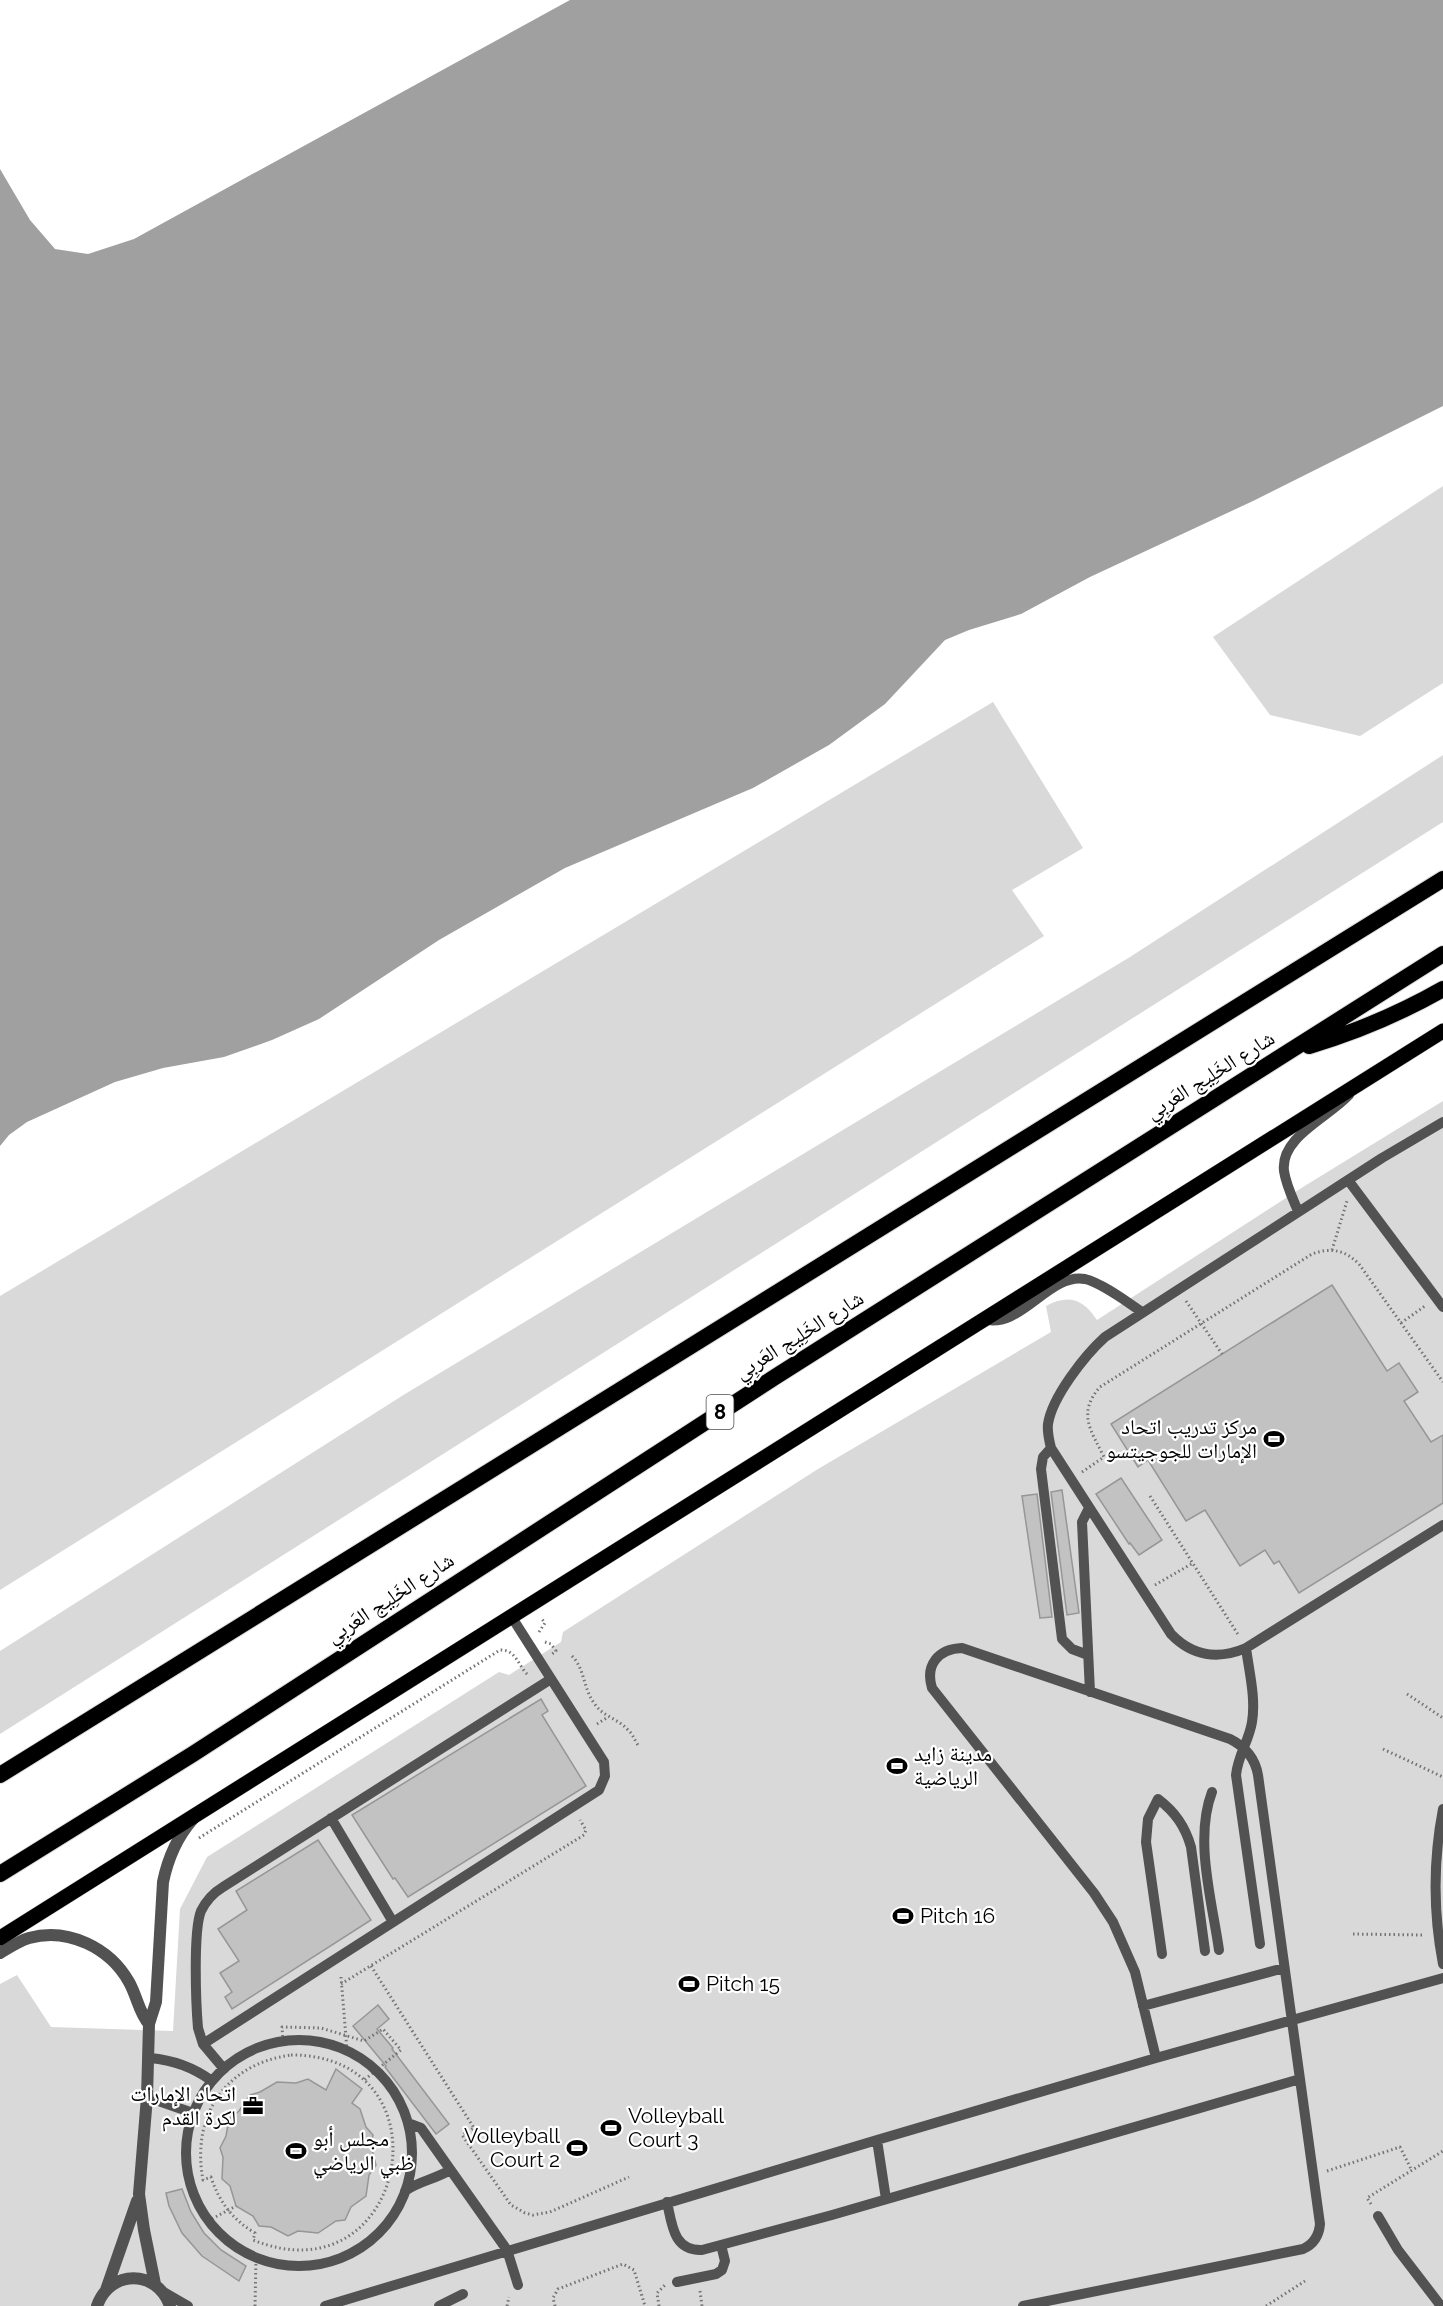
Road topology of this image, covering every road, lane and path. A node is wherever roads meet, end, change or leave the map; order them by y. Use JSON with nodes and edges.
{"nodes":[{"id":1,"x":1443,"y":879,"type":"edge"},
{"id":2,"x":1443,"y":954,"type":"edge"},
{"id":3,"x":1443,"y":989,"type":"edge"},
{"id":4,"x":1440,"y":1035,"type":"edge"},
{"id":5,"x":1288,"y":1052,"type":"junction"},
{"id":6,"x":1358,"y":1084,"type":"junction"},
{"id":7,"x":1443,"y":1122,"type":"edge"},
{"id":8,"x":1348,"y":1180,"type":"junction"},
{"id":9,"x":1358,"y":1193,"type":"junction"},
{"id":10,"x":1298,"y":1211,"type":"junction"},
{"id":11,"x":1332,"y":1250,"type":"junction"},
{"id":12,"x":1178,"y":1289,"type":"junction"},
{"id":13,"x":1440,"y":1302,"type":"edge"},
{"id":14,"x":1142,"y":1312,"type":"junction"},
{"id":15,"x":983,"y":1319,"type":"junction"},
{"id":16,"x":1202,"y":1323,"type":"junction"},
{"id":17,"x":1401,"y":1323,"type":"junction"},
{"id":18,"x":1222,"y":1354,"type":"dead end"},
{"id":19,"x":1443,"y":1382,"type":"edge"},
{"id":20,"x":1051,"y":1448,"type":"junction"},
{"id":21,"x":1070,"y":1479,"type":"junction"},
{"id":22,"x":1150,"y":1496,"type":"dead end"},
{"id":23,"x":1089,"y":1508,"type":"junction"},
{"id":24,"x":1443,"y":1525,"type":"edge"},
{"id":25,"x":1193,"y":1563,"type":"junction"},
{"id":26,"x":1143,"y":1592,"type":"junction"},
{"id":27,"x":511,"y":1616,"type":"junction"},
{"id":28,"x":1246,"y":1648,"type":"junction"},
{"id":29,"x":1088,"y":1655,"type":"junction"},
{"id":30,"x":572,"y":1656,"type":"dead end"},
{"id":31,"x":544,"y":1667,"type":"junction"},
{"id":32,"x":551,"y":1679,"type":"junction"},
{"id":33,"x":1090,"y":1692,"type":"junction"},
{"id":34,"x":1407,"y":1694,"type":"dead end"},
{"id":35,"x":1443,"y":1718,"type":"edge"},
{"id":36,"x":638,"y":1745,"type":"dead end"},
{"id":37,"x":1243,"y":1747,"type":"junction"},
{"id":38,"x":1383,"y":1749,"type":"dead end"},
{"id":39,"x":0,"y":1775,"type":"edge"},
{"id":40,"x":1443,"y":1777,"type":"edge"},
{"id":41,"x":1212,"y":1792,"type":"dead end"},
{"id":42,"x":573,"y":1808,"type":"junction"},
{"id":43,"x":1443,"y":1809,"type":"edge"},
{"id":44,"x":198,"y":1814,"type":"junction"},
{"id":45,"x":331,"y":1818,"type":"junction"},
{"id":46,"x":172,"y":1852,"type":"junction"},
{"id":47,"x":0,"y":1874,"type":"edge"},
{"id":48,"x":393,"y":1922,"type":"junction"},
{"id":49,"x":1353,"y":1934,"type":"dead end"},
{"id":50,"x":1438,"y":1935,"type":"junction"},
{"id":51,"x":0,"y":1938,"type":"edge"},
{"id":52,"x":1260,"y":1944,"type":"dead end"},
{"id":53,"x":1219,"y":1950,"type":"dead end"},
{"id":54,"x":1205,"y":1951,"type":"dead end"},
{"id":55,"x":0,"y":1953,"type":"edge"},
{"id":56,"x":1162,"y":1954,"type":"dead end"},
{"id":57,"x":1443,"y":1964,"type":"edge"},
{"id":58,"x":371,"y":1966,"type":"junction"},
{"id":59,"x":1284,"y":1968,"type":"junction"},
{"id":60,"x":341,"y":1977,"type":"dead end"},
{"id":61,"x":1443,"y":1978,"type":"edge"},
{"id":62,"x":341,"y":1984,"type":"junction"},
{"id":63,"x":1143,"y":2006,"type":"junction"},
{"id":64,"x":1292,"y":2021,"type":"junction"},
{"id":65,"x":149,"y":2025,"type":"junction"},
{"id":66,"x":346,"y":2035,"type":"junction"},
{"id":67,"x":283,"y":2041,"type":"junction"},
{"id":68,"x":203,"y":2044,"type":"junction"},
{"id":69,"x":347,"y":2050,"type":"junction"},
{"id":70,"x":150,"y":2058,"type":"junction"},
{"id":71,"x":1156,"y":2058,"type":"junction"},
{"id":72,"x":224,"y":2069,"type":"junction"},
{"id":73,"x":377,"y":2070,"type":"junction"},
{"id":74,"x":1300,"y":2079,"type":"junction"},
{"id":75,"x":212,"y":2081,"type":"junction"},
{"id":76,"x":363,"y":2081,"type":"junction"},
{"id":77,"x":147,"y":2097,"type":"junction"},
{"id":78,"x":193,"y":2113,"type":"junction"},
{"id":79,"x":408,"y":2123,"type":"junction"},
{"id":80,"x":877,"y":2140,"type":"junction"},
{"id":81,"x":1443,"y":2151,"type":"edge"},
{"id":82,"x":450,"y":2170,"type":"junction"},
{"id":83,"x":1412,"y":2171,"type":"junction"},
{"id":84,"x":1314,"y":2175,"type":"junction"},
{"id":85,"x":629,"y":2177,"type":"dead end"},
{"id":86,"x":405,"y":2191,"type":"junction"},
{"id":87,"x":139,"y":2194,"type":"junction"},
{"id":88,"x":886,"y":2199,"type":"junction"},
{"id":89,"x":667,"y":2202,"type":"junction"},
{"id":90,"x":236,"y":2206,"type":"dead end"},
{"id":91,"x":228,"y":2211,"type":"junction"},
{"id":92,"x":1378,"y":2216,"type":"joint"},
{"id":93,"x":208,"y":2221,"type":"junction"},
{"id":94,"x":721,"y":2245,"type":"junction"},
{"id":95,"x":507,"y":2250,"type":"junction"},
{"id":96,"x":256,"y":2258,"type":"junction"},
{"id":97,"x":677,"y":2282,"type":"joint"},
{"id":98,"x":1305,"y":2282,"type":"dead end"},
{"id":99,"x":518,"y":2285,"type":"dead end"},
{"id":100,"x":158,"y":2287,"type":"junction"},
{"id":101,"x":463,"y":2294,"type":"dead end"},
{"id":102,"x":98,"y":2300,"type":"edge"},
{"id":103,"x":346,"y":2303,"type":"edge"},
{"id":104,"x":170,"y":2306,"type":"edge"},
{"id":105,"x":188,"y":2306,"type":"edge"},
{"id":106,"x":255,"y":2306,"type":"edge"},
{"id":107,"x":325,"y":2306,"type":"edge"},
{"id":108,"x":439,"y":2306,"type":"edge"},
{"id":109,"x":555,"y":2306,"type":"edge"},
{"id":110,"x":645,"y":2306,"type":"edge"},
{"id":111,"x":659,"y":2306,"type":"edge"},
{"id":112,"x":1023,"y":2306,"type":"edge"},
{"id":113,"x":1266,"y":2306,"type":"edge"},
{"id":114,"x":1441,"y":2306,"type":"edge"}],
"edges":[{"from":1,"to":39,"type":"highway","name":"شارع الخَلِيج العَربِي"},
{"from":2,"to":5,"type":"highway","name":"شارع الخَلِيج العَربِي","number":"8"},
{"from":3,"to":5,"type":"highway"},
{"from":4,"to":6,"type":"main road"},
{"from":5,"to":47,"type":"highway","name":"شارع الخَلِيج العَربِي","number":"8"},
{"from":6,"to":10,"type":"lane"},
{"from":6,"to":15,"type":"main road"},
{"from":7,"to":8,"type":"lane"},
{"from":8,"to":9,"type":"lane"},
{"from":8,"to":10,"type":"lane"},
{"from":9,"to":11,"type":"path"},
{"from":9,"to":13,"type":"lane"},
{"from":10,"to":12,"type":"lane"},
{"from":11,"to":16,"type":"path"},
{"from":11,"to":17,"type":"path"},
{"from":12,"to":14,"type":"lane"},
{"from":12,"to":16,"type":"path"},
{"from":13,"to":17,"type":"path"},
{"from":14,"to":15,"type":"lane"},
{"from":14,"to":20,"type":"lane"},
{"from":15,"to":27,"type":"main road"},
{"from":16,"to":18,"type":"path"},
{"from":16,"to":21,"type":"path"},
{"from":17,"to":19,"type":"path"},
{"from":20,"to":21,"type":"lane"},
{"from":20,"to":29,"type":"lane"},
{"from":21,"to":23,"type":"lane"},
{"from":22,"to":25,"type":"path"},
{"from":23,"to":26,"type":"lane"},
{"from":23,"to":29,"type":"lane"},
{"from":24,"to":28,"type":"lane"},
{"from":25,"to":26,"type":"path"},
{"from":25,"to":28,"type":"path"},
{"from":26,"to":28,"type":"lane"},
{"from":27,"to":31,"type":"lane"},
{"from":27,"to":44,"type":"main road"},
{"from":28,"to":37,"type":"lane"},
{"from":29,"to":33,"type":"lane"},
{"from":30,"to":36,"type":"path"},
{"from":31,"to":32,"type":"lane"},
{"from":31,"to":46,"type":"path"},
{"from":32,"to":42,"type":"lane"},
{"from":32,"to":45,"type":"lane"},
{"from":33,"to":37,"type":"lane"},
{"from":33,"to":63,"type":"lane"},
{"from":34,"to":35,"type":"path"},
{"from":37,"to":52,"type":"lane"},
{"from":37,"to":59,"type":"lane"},
{"from":38,"to":40,"type":"path"},
{"from":41,"to":53,"type":"lane"},
{"from":42,"to":48,"type":"lane"},
{"from":42,"to":58,"type":"path"},
{"from":43,"to":50,"type":"lane"},
{"from":44,"to":46,"type":"street"},
{"from":44,"to":51,"type":"main road"},
{"from":45,"to":48,"type":"lane"},
{"from":45,"to":68,"type":"lane"},
{"from":46,"to":65,"type":"street"},
{"from":48,"to":68,"type":"lane"},
{"from":49,"to":50,"type":"path"},
{"from":50,"to":57,"type":"lane"},
{"from":54,"to":56,"type":"lane"},
{"from":55,"to":65,"type":"street"},
{"from":58,"to":62,"type":"path"},
{"from":58,"to":85,"type":"path"},
{"from":59,"to":63,"type":"lane"},
{"from":59,"to":64,"type":"lane"},
{"from":60,"to":62,"type":"path"},
{"from":61,"to":64,"type":"lane"},
{"from":62,"to":66,"type":"path"},
{"from":63,"to":71,"type":"lane"},
{"from":64,"to":71,"type":"lane"},
{"from":64,"to":74,"type":"lane"},
{"from":65,"to":70,"type":"street"},
{"from":66,"to":67,"type":"path"},
{"from":66,"to":69,"type":"path"},
{"from":66,"to":73,"type":"path"},
{"from":67,"to":69,"type":"lane"},
{"from":67,"to":72,"type":"lane"},
{"from":68,"to":72,"type":"lane"},
{"from":69,"to":73,"type":"lane"},
{"from":70,"to":75,"type":"lane"},
{"from":70,"to":77,"type":"street"},
{"from":71,"to":80,"type":"lane"},
{"from":72,"to":75,"type":"lane"},
{"from":73,"to":76,"type":"path"},
{"from":73,"to":79,"type":"lane"},
{"from":74,"to":84,"type":"lane"},
{"from":74,"to":88,"type":"lane"},
{"from":75,"to":78,"type":"lane"},
{"from":76,"to":91,"type":"path"},
{"from":76,"to":91,"type":"path"},
{"from":77,"to":78,"type":"lane"},
{"from":77,"to":87,"type":"street"},
{"from":78,"to":93,"type":"lane"},
{"from":79,"to":82,"type":"lane"},
{"from":79,"to":86,"type":"lane"},
{"from":80,"to":88,"type":"lane"},
{"from":80,"to":89,"type":"lane"},
{"from":81,"to":83,"type":"path"},
{"from":82,"to":86,"type":"lane"},
{"from":82,"to":95,"type":"lane"},
{"from":83,"to":84,"type":"path"},
{"from":83,"to":92,"type":"path"},
{"from":84,"to":112,"type":"lane"},
{"from":86,"to":96,"type":"lane"},
{"from":87,"to":100,"type":"street"},
{"from":87,"to":102,"type":"street"},
{"from":88,"to":94,"type":"lane"},
{"from":89,"to":94,"type":"lane"},
{"from":89,"to":95,"type":"lane"},
{"from":90,"to":91,"type":"path"},
{"from":91,"to":93,"type":"path"},
{"from":92,"to":114,"type":"lane"},
{"from":93,"to":96,"type":"lane"},
{"from":94,"to":97,"type":"lane"},
{"from":95,"to":99,"type":"lane"},
{"from":95,"to":103,"type":"lane"},
{"from":96,"to":106,"type":"path"},
{"from":97,"to":111,"type":"path"},
{"from":98,"to":113,"type":"path"},
{"from":100,"to":102,"type":"street"},
{"from":100,"to":104,"type":"street"},
{"from":100,"to":105,"type":"lane"},
{"from":101,"to":108,"type":"lane"},
{"from":103,"to":107,"type":"lane"},
{"from":109,"to":110,"type":"path"}]}
